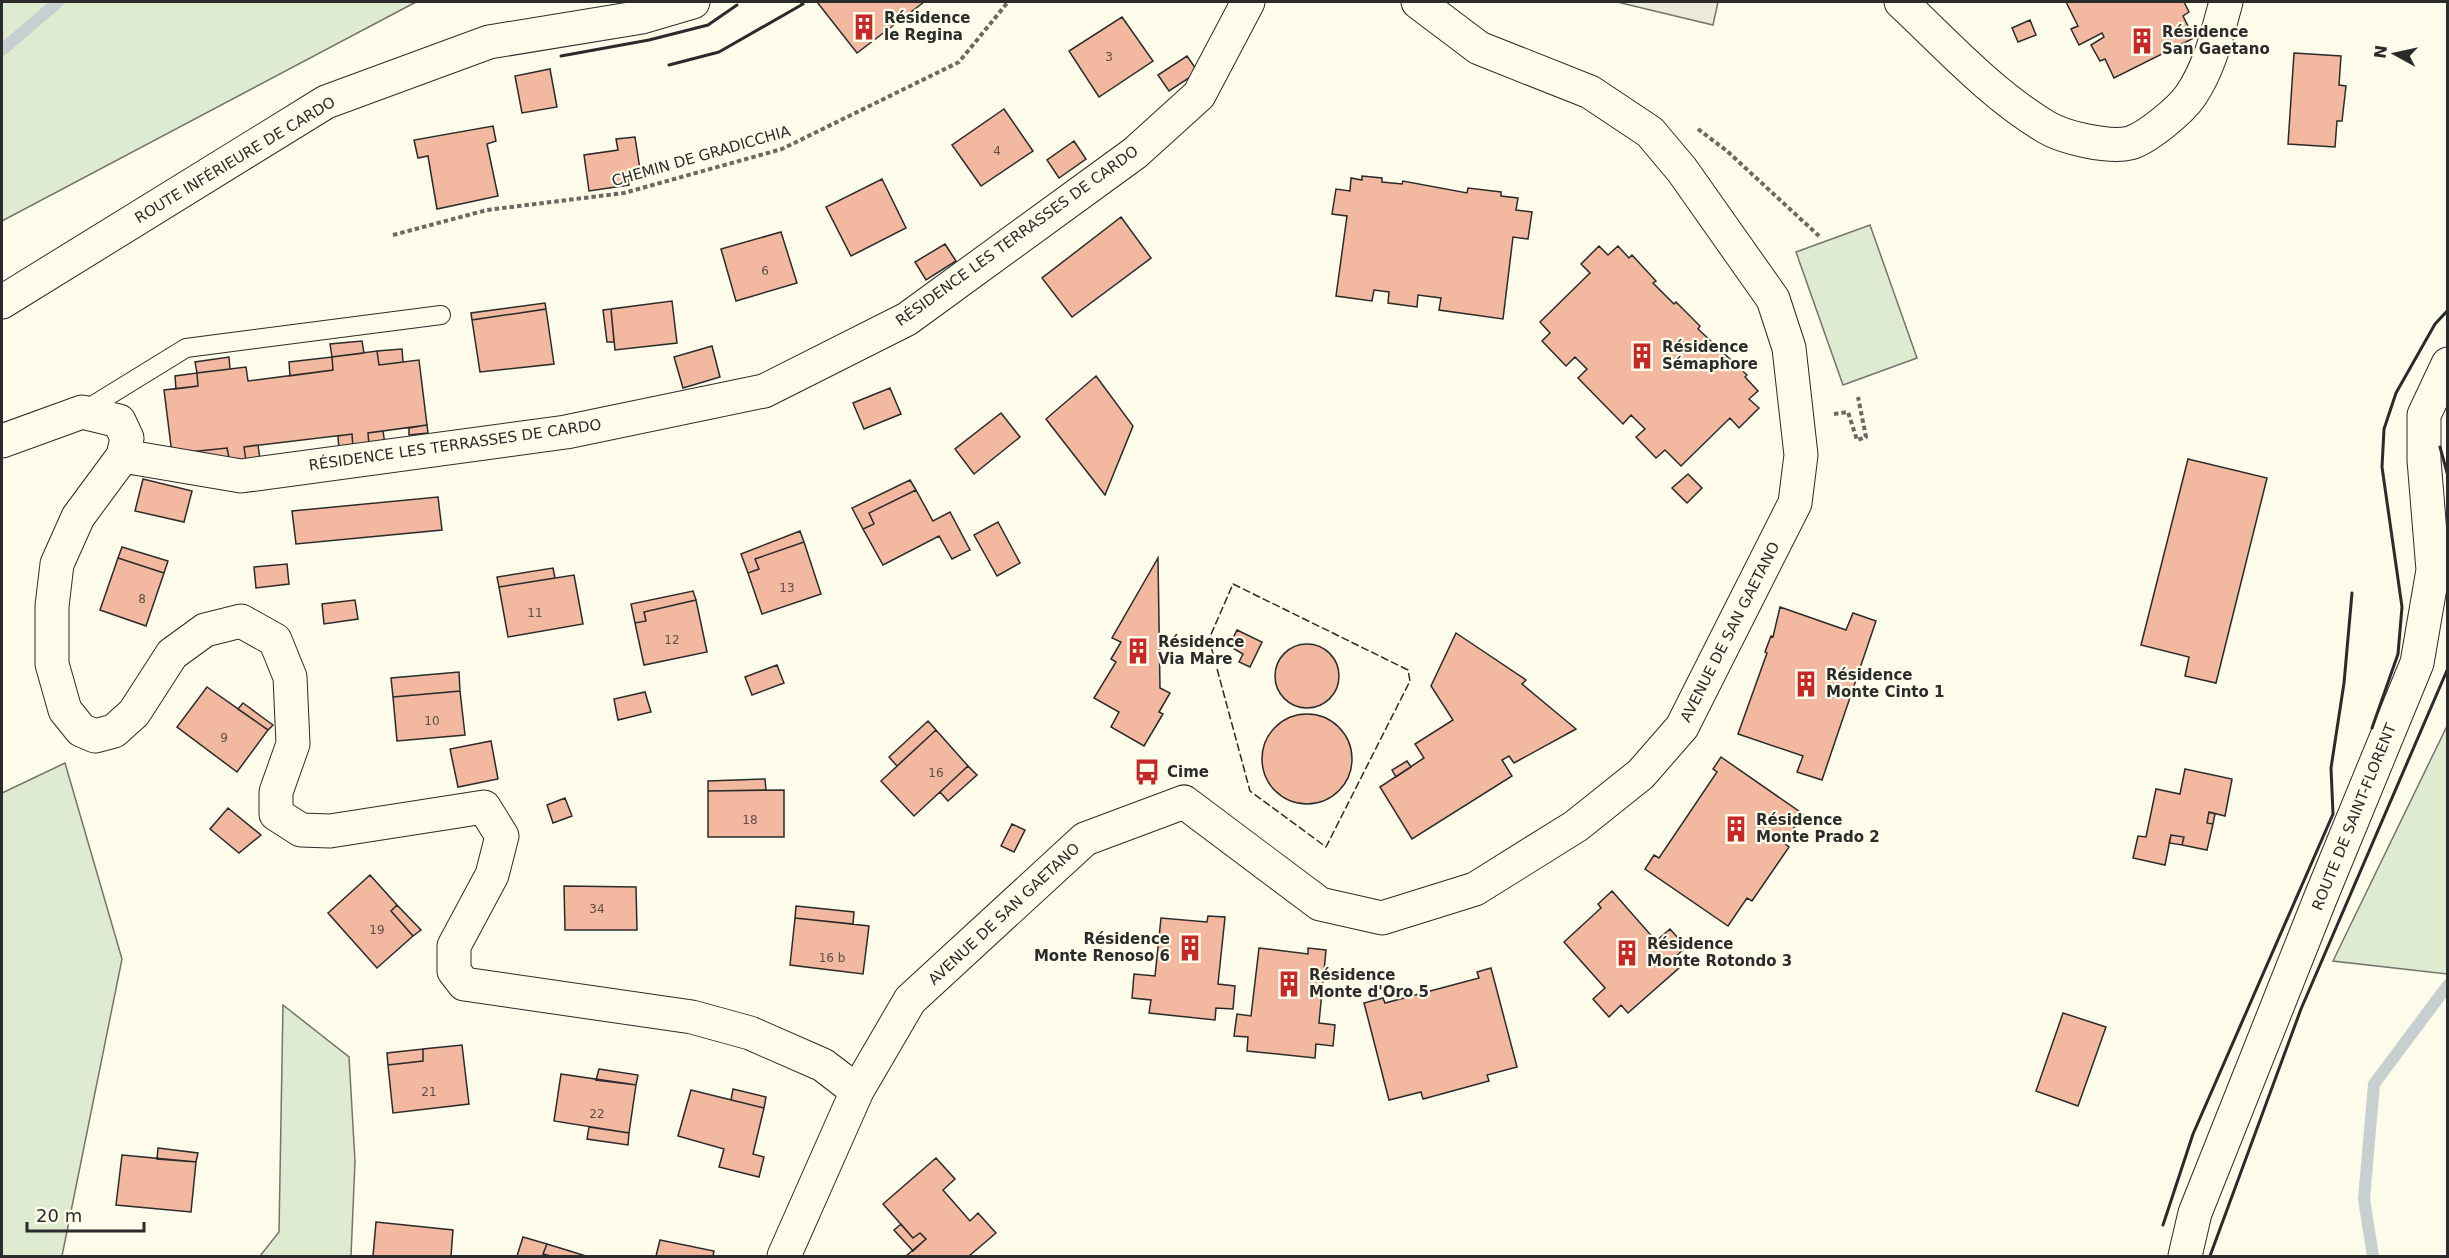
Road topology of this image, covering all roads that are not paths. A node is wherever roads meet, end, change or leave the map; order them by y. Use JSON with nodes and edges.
{"nodes":[{"id":1,"x":693,"y":2,"type":"edge"},
{"id":2,"x":1248,"y":2,"type":"edge"},
{"id":3,"x":1418,"y":2,"type":"edge"},
{"id":4,"x":1900,"y":2,"type":"edge"},
{"id":5,"x":2226,"y":2,"type":"edge"},
{"id":6,"x":2,"y":302,"type":"edge"},
{"id":7,"x":441,"y":315,"type":"dead end"},
{"id":8,"x":2448,"y":364,"type":"edge"},
{"id":9,"x":82,"y":412,"type":"junction"},
{"id":10,"x":2,"y":441,"type":"edge"},
{"id":11,"x":123,"y":456,"type":"junction"},
{"id":12,"x":857,"y":1091,"type":"junction"},
{"id":13,"x":784,"y":1257,"type":"edge"},
{"id":14,"x":2185,"y":1257,"type":"edge"}],
"edges":[{"from":1,"to":6,"type":"street","name":"ROUTE INFÉRIEURE DE CARDO"},
{"from":2,"to":11,"type":"street","name":"RÉSIDENCE LES TERRASSES DE CARDO"},
{"from":3,"to":12,"type":"street","name":"AVENUE DE SAN GAETANO"},
{"from":4,"to":5,"type":"street"},
{"from":7,"to":9,"type":"lane"},
{"from":8,"to":14,"type":"street","name":"ROUTE DE SAINT-FLORENT"},
{"from":9,"to":10,"type":"street"},
{"from":9,"to":11,"type":"street"},
{"from":11,"to":12,"type":"street"},
{"from":12,"to":13,"type":"street","name":"AVENUE DE SAN GAETANO"}]}
